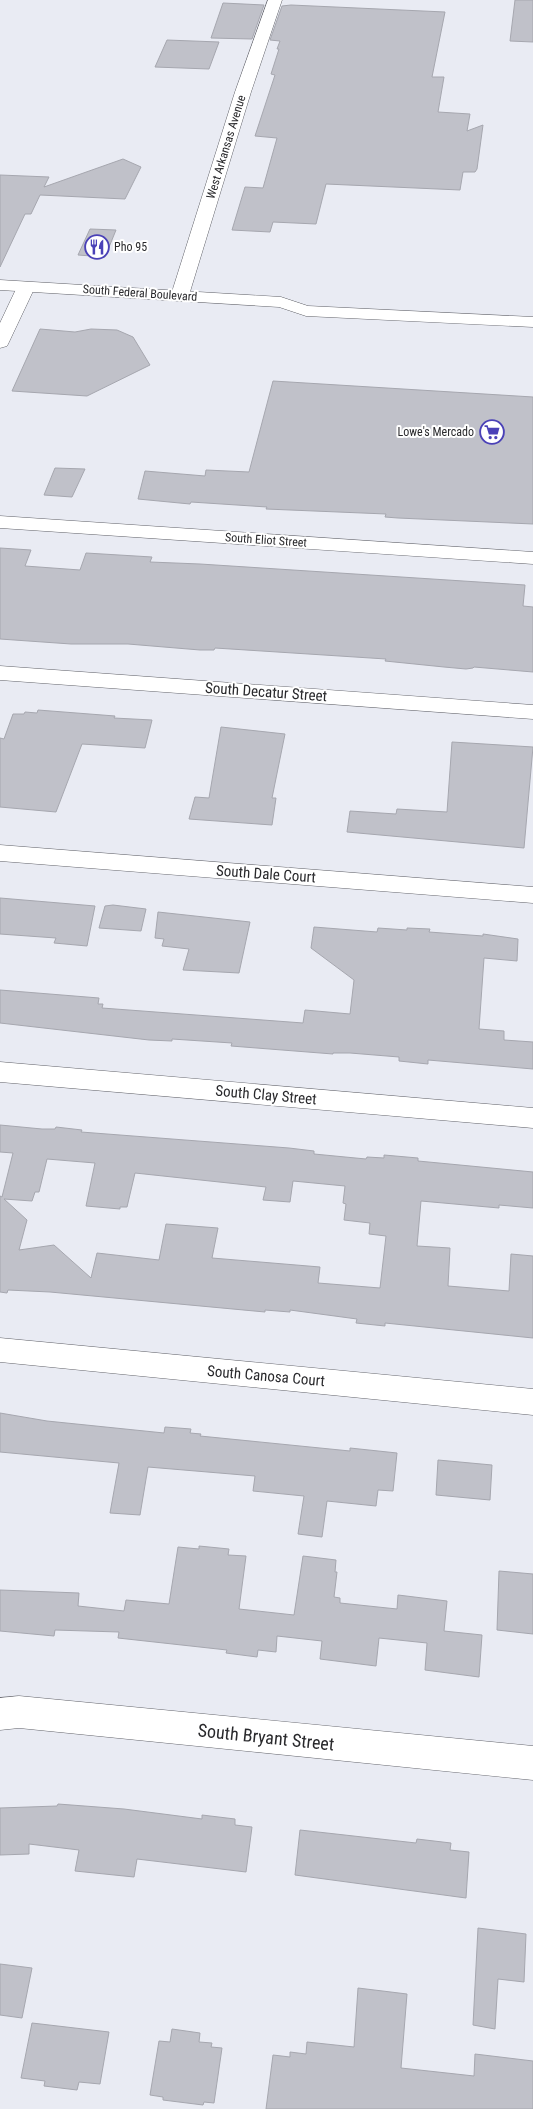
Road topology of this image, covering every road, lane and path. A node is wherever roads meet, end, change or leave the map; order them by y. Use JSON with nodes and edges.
{"nodes":[{"id":1,"x":275,"y":0,"type":"edge"},
{"id":2,"x":0,"y":285,"type":"edge"},
{"id":3,"x":26,"y":287,"type":"junction"},
{"id":4,"x":180,"y":295,"type":"junction"},
{"id":5,"x":281,"y":302,"type":"junction"},
{"id":6,"x":533,"y":308,"type":"edge"},
{"id":7,"x":533,"y":322,"type":"edge"},
{"id":8,"x":0,"y":342,"type":"edge"},
{"id":9,"x":0,"y":522,"type":"edge"},
{"id":10,"x":533,"y":558,"type":"edge"},
{"id":11,"x":0,"y":673,"type":"edge"},
{"id":12,"x":533,"y":712,"type":"edge"},
{"id":13,"x":0,"y":853,"type":"edge"},
{"id":14,"x":533,"y":895,"type":"edge"},
{"id":15,"x":0,"y":1072,"type":"edge"},
{"id":16,"x":533,"y":1118,"type":"edge"},
{"id":17,"x":0,"y":1350,"type":"edge"},
{"id":18,"x":533,"y":1402,"type":"edge"},
{"id":19,"x":0,"y":1714,"type":"edge"},
{"id":20,"x":533,"y":1763,"type":"edge"}],
"edges":[{"from":1,"to":4,"type":"street","name":"West Arkansas Avenue"},
{"from":2,"to":3,"type":"street","name":"South Federal Boulevard"},
{"from":3,"to":4,"type":"street","name":"South Federal Boulevard"},
{"from":3,"to":8,"type":"street"},
{"from":4,"to":5,"type":"street","name":"South Federal Boulevard"},
{"from":5,"to":6,"type":"street","name":"South Federal Boulevard"},
{"from":5,"to":7,"type":"street","name":"South Federal Boulevard"},
{"from":9,"to":10,"type":"street","name":"South Eliot Street"},
{"from":11,"to":12,"type":"street","name":"South Decatur Street"},
{"from":13,"to":14,"type":"street","name":"South Dale Court"},
{"from":15,"to":16,"type":"street","name":"South Clay Street"},
{"from":17,"to":18,"type":"street","name":"South Canosa Court"},
{"from":19,"to":20,"type":"street","name":"South Bryant Street"}]}
